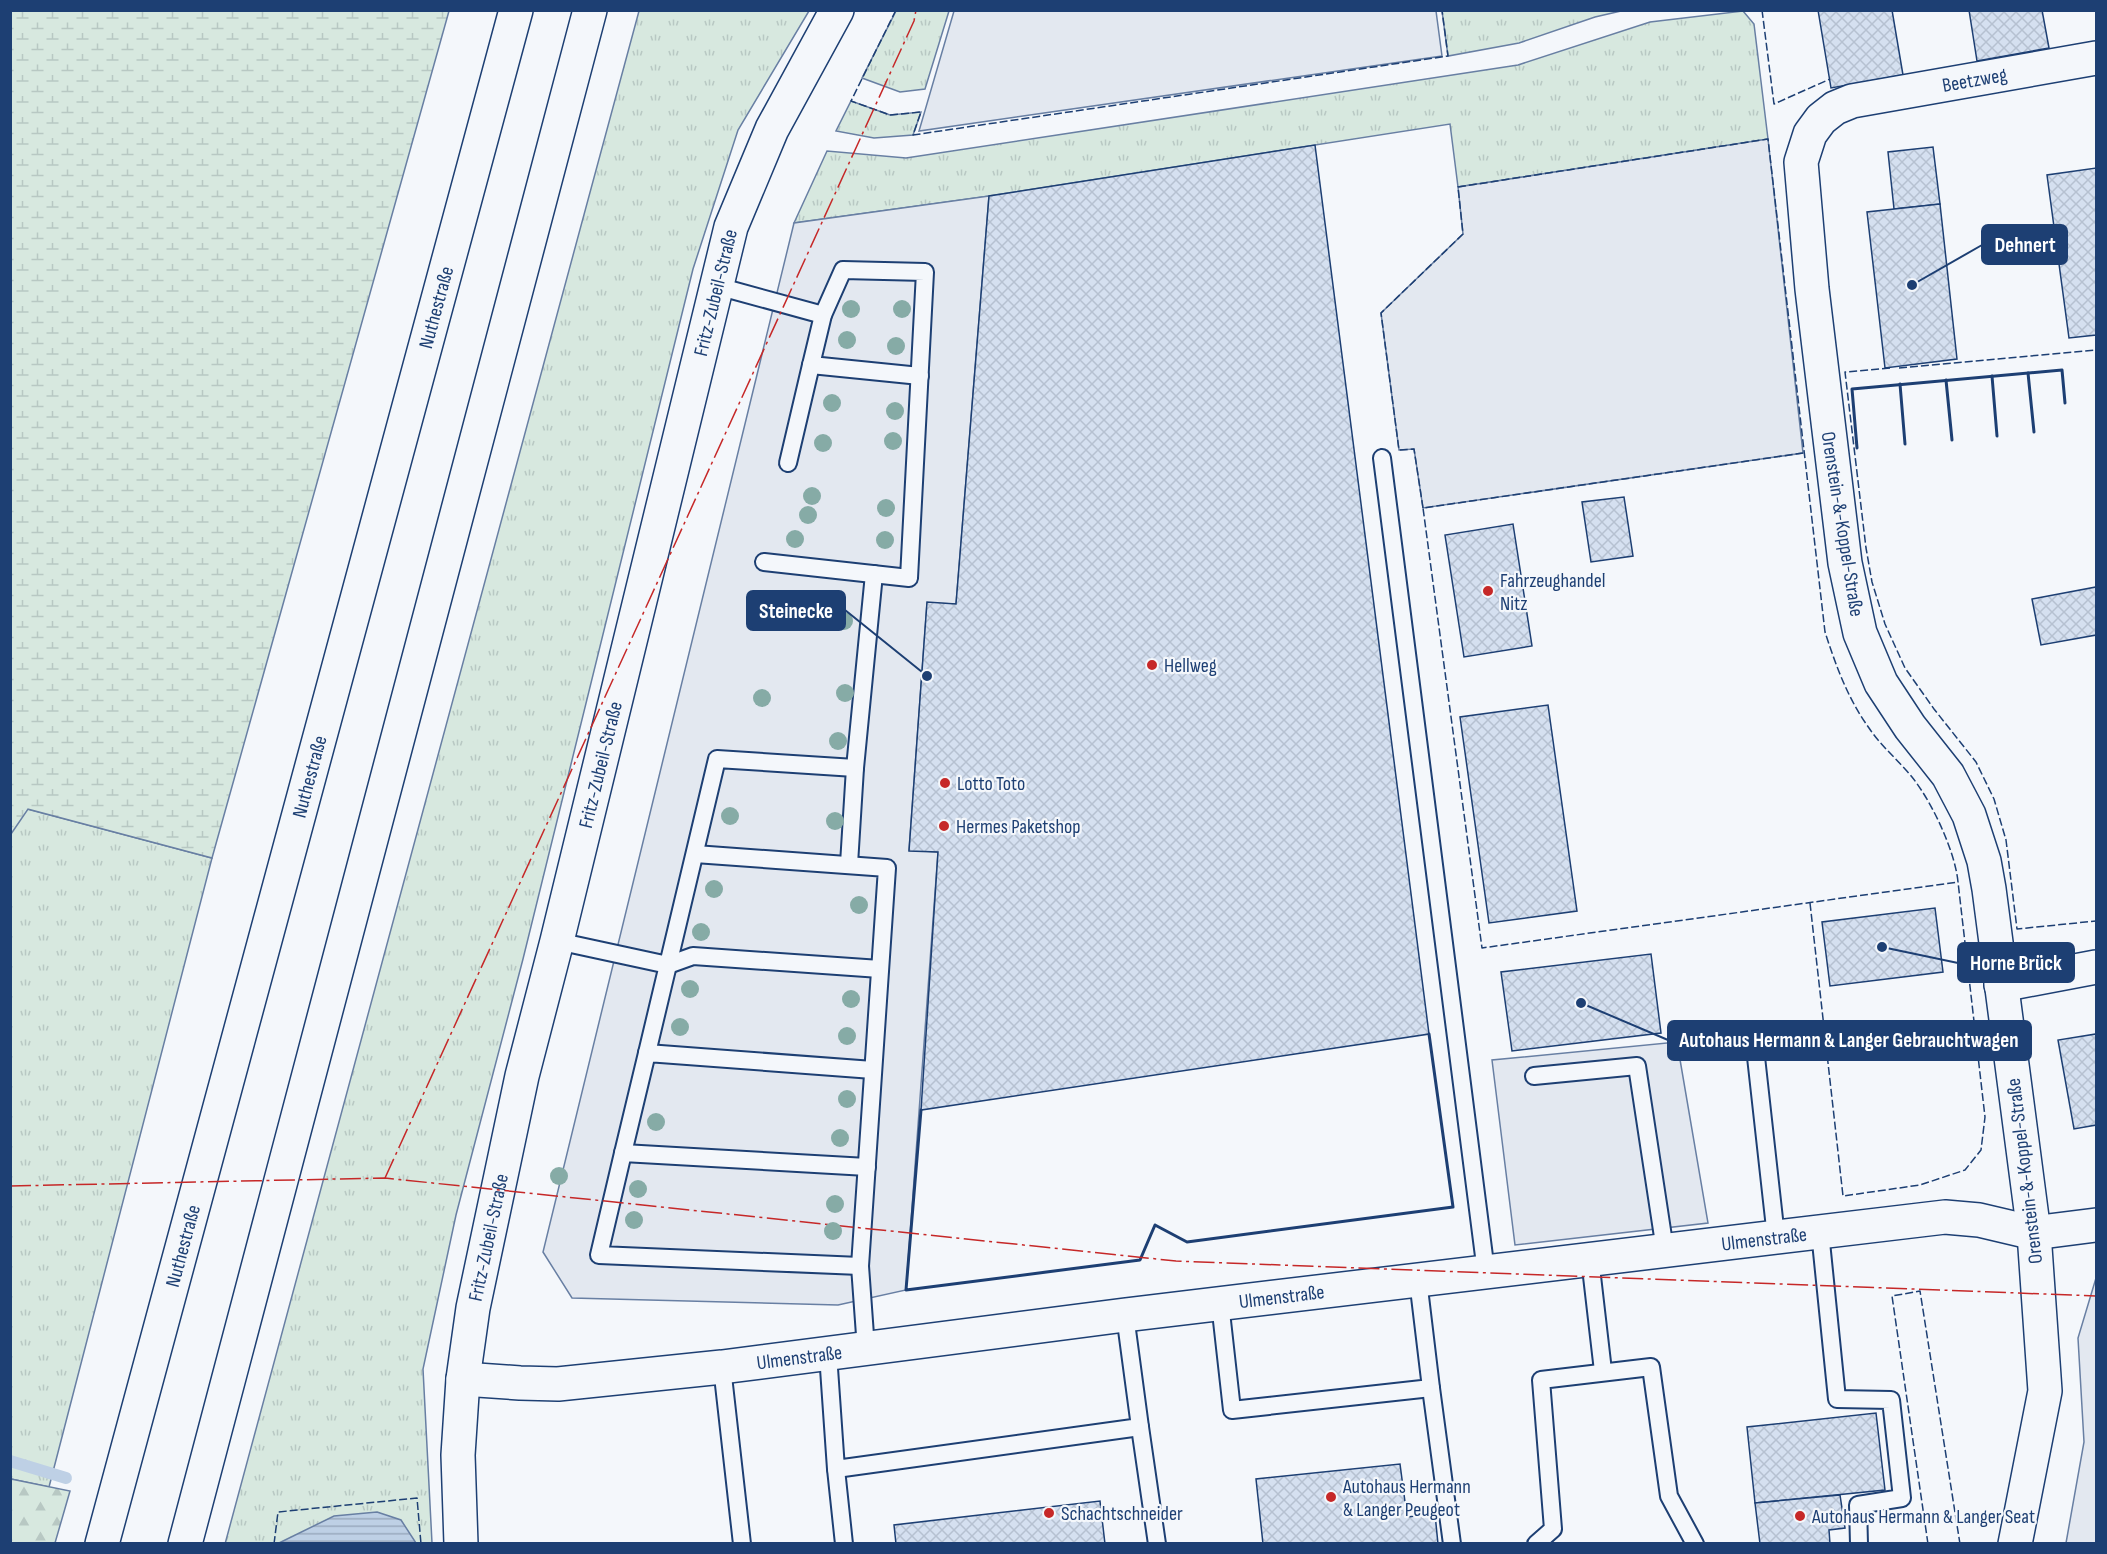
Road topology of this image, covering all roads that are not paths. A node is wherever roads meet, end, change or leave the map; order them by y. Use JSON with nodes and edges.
{"nodes":[{"id":1,"x":516,"y":10,"type":"edge"},
{"id":2,"x":590,"y":10,"type":"edge"},
{"id":3,"x":837,"y":10,"type":"edge"},
{"id":4,"x":2097,"y":58,"type":"edge"},
{"id":5,"x":1852,"y":101,"type":"joint"},
{"id":6,"x":717,"y":286,"type":"junction"},
{"id":7,"x":823,"y":315,"type":"junction"},
{"id":8,"x":811,"y":365,"type":"junction"},
{"id":9,"x":920,"y":376,"type":"junction"},
{"id":10,"x":1382,"y":458,"type":"dead end"},
{"id":11,"x":788,"y":463,"type":"dead end"},
{"id":12,"x":764,"y":562,"type":"dead end"},
{"id":13,"x":874,"y":574,"type":"junction"},
{"id":14,"x":855,"y":768,"type":"junction"},
{"id":15,"x":694,"y":854,"type":"junction"},
{"id":16,"x":849,"y":864,"type":"junction"},
{"id":17,"x":557,"y":941,"type":"junction"},
{"id":18,"x":668,"y":965,"type":"junction"},
{"id":19,"x":2097,"y":967,"type":"edge"},
{"id":20,"x":880,"y":969,"type":"junction"},
{"id":21,"x":2001,"y":985,"type":"junction"},
{"id":22,"x":1753,"y":1030,"type":"dead end"},
{"id":23,"x":646,"y":1053,"type":"junction"},
{"id":24,"x":873,"y":1070,"type":"junction"},
{"id":25,"x":1533,"y":1076,"type":"dead end"},
{"id":26,"x":623,"y":1153,"type":"junction"},
{"id":27,"x":867,"y":1167,"type":"junction"},
{"id":28,"x":2097,"y":1225,"type":"edge"},
{"id":29,"x":1820,"y":1232,"type":"junction"},
{"id":30,"x":2034,"y":1233,"type":"junction"},
{"id":31,"x":1776,"y":1237,"type":"junction"},
{"id":32,"x":1665,"y":1250,"type":"junction"},
{"id":33,"x":1590,"y":1259,"type":"junction"},
{"id":34,"x":860,"y":1266,"type":"junction"},
{"id":35,"x":1486,"y":1272,"type":"junction"},
{"id":36,"x":1418,"y":1280,"type":"junction"},
{"id":37,"x":1220,"y":1303,"type":"junction"},
{"id":38,"x":1125,"y":1315,"type":"junction"},
{"id":39,"x":866,"y":1349,"type":"junction"},
{"id":40,"x":828,"y":1354,"type":"junction"},
{"id":41,"x":722,"y":1367,"type":"junction"},
{"id":42,"x":1603,"y":1371,"type":"junction"},
{"id":43,"x":463,"y":1379,"type":"junction"},
{"id":44,"x":1431,"y":1388,"type":"junction"},
{"id":45,"x":1140,"y":1426,"type":"junction"},
{"id":46,"x":836,"y":1469,"type":"junction"},
{"id":47,"x":102,"y":1544,"type":"edge"},
{"id":48,"x":185,"y":1544,"type":"edge"},
{"id":49,"x":461,"y":1544,"type":"edge"},
{"id":50,"x":742,"y":1544,"type":"edge"},
{"id":51,"x":844,"y":1544,"type":"edge"},
{"id":52,"x":1157,"y":1544,"type":"edge"},
{"id":53,"x":1452,"y":1544,"type":"edge"},
{"id":54,"x":1536,"y":1544,"type":"edge"},
{"id":55,"x":1695,"y":1544,"type":"edge"},
{"id":56,"x":1859,"y":1544,"type":"edge"},
{"id":57,"x":2015,"y":1544,"type":"edge"}],
"edges":[{"from":1,"to":47,"type":"main road","name":"Nuthestraße"},
{"from":2,"to":48,"type":"main road"},
{"from":3,"to":6,"type":"main road","name":"Fritz-Zubeil-Straße"},
{"from":4,"to":5,"type":"main road","name":"Beetzweg"},
{"from":5,"to":21,"type":"main road","name":"Orenstein-&-Koppel-Straße"},
{"from":6,"to":7,"type":"lane"},
{"from":6,"to":17,"type":"main road","name":"Fritz-Zubeil-Straße"},
{"from":7,"to":8,"type":"lane"},
{"from":7,"to":9,"type":"lane"},
{"from":8,"to":9,"type":"lane"},
{"from":8,"to":11,"type":"lane"},
{"from":9,"to":13,"type":"lane"},
{"from":10,"to":35,"type":"lane"},
{"from":12,"to":13,"type":"lane"},
{"from":13,"to":14,"type":"lane"},
{"from":14,"to":15,"type":"lane"},
{"from":14,"to":16,"type":"lane"},
{"from":15,"to":16,"type":"lane"},
{"from":15,"to":18,"type":"lane"},
{"from":16,"to":20,"type":"lane"},
{"from":17,"to":18,"type":"lane"},
{"from":17,"to":43,"type":"main road","name":"Fritz-Zubeil-Straße"},
{"from":18,"to":20,"type":"lane"},
{"from":18,"to":23,"type":"lane"},
{"from":19,"to":21,"type":"main road"},
{"from":20,"to":24,"type":"lane"},
{"from":21,"to":30,"type":"main road","name":"Orenstein-&-Koppel-Straße"},
{"from":22,"to":31,"type":"lane"},
{"from":23,"to":24,"type":"lane"},
{"from":23,"to":26,"type":"lane"},
{"from":24,"to":27,"type":"lane"},
{"from":25,"to":32,"type":"lane"},
{"from":26,"to":27,"type":"lane"},
{"from":26,"to":34,"type":"lane"},
{"from":27,"to":34,"type":"lane"},
{"from":28,"to":30,"type":"main road","name":"Ulmenstraße"},
{"from":29,"to":30,"type":"main road","name":"Ulmenstraße"},
{"from":29,"to":31,"type":"main road","name":"Ulmenstraße"},
{"from":29,"to":56,"type":"lane"},
{"from":30,"to":57,"type":"main road","name":"Orenstein-&-Koppel-Straße"},
{"from":31,"to":32,"type":"main road","name":"Ulmenstraße"},
{"from":32,"to":33,"type":"main road","name":"Ulmenstraße"},
{"from":33,"to":35,"type":"main road","name":"Ulmenstraße"},
{"from":33,"to":42,"type":"lane"},
{"from":34,"to":39,"type":"lane"},
{"from":35,"to":36,"type":"main road","name":"Ulmenstraße"},
{"from":36,"to":37,"type":"main road","name":"Ulmenstraße"},
{"from":36,"to":44,"type":"lane"},
{"from":37,"to":38,"type":"main road","name":"Ulmenstraße"},
{"from":37,"to":44,"type":"lane"},
{"from":38,"to":39,"type":"main road","name":"Ulmenstraße"},
{"from":38,"to":45,"type":"lane"},
{"from":39,"to":40,"type":"main road","name":"Ulmenstraße"},
{"from":40,"to":41,"type":"main road","name":"Ulmenstraße"},
{"from":40,"to":46,"type":"lane"},
{"from":41,"to":43,"type":"main road","name":"Ulmenstraße"},
{"from":41,"to":50,"type":"lane"},
{"from":42,"to":54,"type":"lane"},
{"from":42,"to":55,"type":"lane"},
{"from":43,"to":49,"type":"main road","name":"Fritz-Zubeil-Straße"},
{"from":44,"to":53,"type":"lane"},
{"from":45,"to":46,"type":"lane"},
{"from":45,"to":52,"type":"lane"},
{"from":46,"to":51,"type":"lane"}]}
